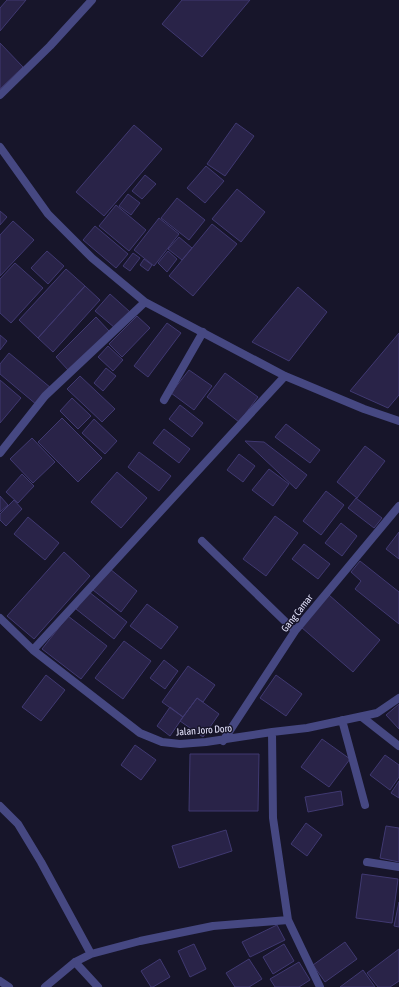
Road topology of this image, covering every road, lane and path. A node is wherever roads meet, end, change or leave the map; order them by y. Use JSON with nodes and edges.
{"nodes":[{"id":1,"x":92,"y":0,"type":"edge"},
{"id":2,"x":0,"y":95,"type":"edge"},
{"id":3,"x":0,"y":147,"type":"edge"},
{"id":4,"x":146,"y":302,"type":"junction"},
{"id":5,"x":204,"y":332,"type":"junction"},
{"id":6,"x":285,"y":376,"type":"junction"},
{"id":7,"x":164,"y":400,"type":"dead end"},
{"id":8,"x":399,"y":421,"type":"edge"},
{"id":9,"x":0,"y":453,"type":"edge"},
{"id":10,"x":399,"y":506,"type":"edge"},
{"id":11,"x":202,"y":541,"type":"dead end"},
{"id":12,"x":0,"y":618,"type":"edge"},
{"id":13,"x":295,"y":631,"type":"junction"},
{"id":14,"x":33,"y":650,"type":"junction"},
{"id":15,"x":399,"y":698,"type":"edge"},
{"id":16,"x":362,"y":717,"type":"junction"},
{"id":17,"x":342,"y":720,"type":"junction"},
{"id":18,"x":272,"y":732,"type":"junction"},
{"id":19,"x":223,"y":741,"type":"junction"},
{"id":20,"x":399,"y":746,"type":"edge"},
{"id":21,"x":365,"y":805,"type":"dead end"},
{"id":22,"x":0,"y":806,"type":"edge"},
{"id":23,"x":367,"y":862,"type":"dead end"},
{"id":24,"x":399,"y":867,"type":"edge"},
{"id":25,"x":288,"y":920,"type":"junction"},
{"id":26,"x":91,"y":954,"type":"junction"},
{"id":27,"x":74,"y":962,"type":"junction"},
{"id":28,"x":0,"y":980,"type":"edge"},
{"id":29,"x":9,"y":987,"type":"edge"},
{"id":30,"x":45,"y":987,"type":"edge"},
{"id":31,"x":98,"y":987,"type":"edge"},
{"id":32,"x":320,"y":987,"type":"edge"}],
"edges":[{"from":1,"to":2,"type":"street"},
{"from":3,"to":4,"type":"street"},
{"from":4,"to":5,"type":"street"},
{"from":4,"to":9,"type":"street"},
{"from":5,"to":6,"type":"street"},
{"from":5,"to":7,"type":"street"},
{"from":6,"to":8,"type":"street"},
{"from":6,"to":14,"type":"street"},
{"from":10,"to":13,"type":"street","name":"Gang Camar"},
{"from":11,"to":13,"type":"street"},
{"from":12,"to":14,"type":"street","name":"Jalan Joro Doro"},
{"from":13,"to":19,"type":"street","name":"Gang Camar"},
{"from":14,"to":19,"type":"street","name":"Jalan Joro Doro"},
{"from":15,"to":16,"type":"street","name":"Jalan Joro Doro"},
{"from":16,"to":17,"type":"street","name":"Jalan Joro Doro"},
{"from":16,"to":20,"type":"street"},
{"from":17,"to":18,"type":"street","name":"Jalan Joro Doro"},
{"from":17,"to":21,"type":"street"},
{"from":18,"to":19,"type":"street","name":"Jalan Joro Doro"},
{"from":18,"to":25,"type":"street"},
{"from":22,"to":26,"type":"street"},
{"from":23,"to":24,"type":"street"},
{"from":25,"to":26,"type":"street"},
{"from":25,"to":32,"type":"street"},
{"from":26,"to":27,"type":"street"},
{"from":27,"to":30,"type":"street"},
{"from":27,"to":31,"type":"street"},
{"from":28,"to":29,"type":"street"}]}
